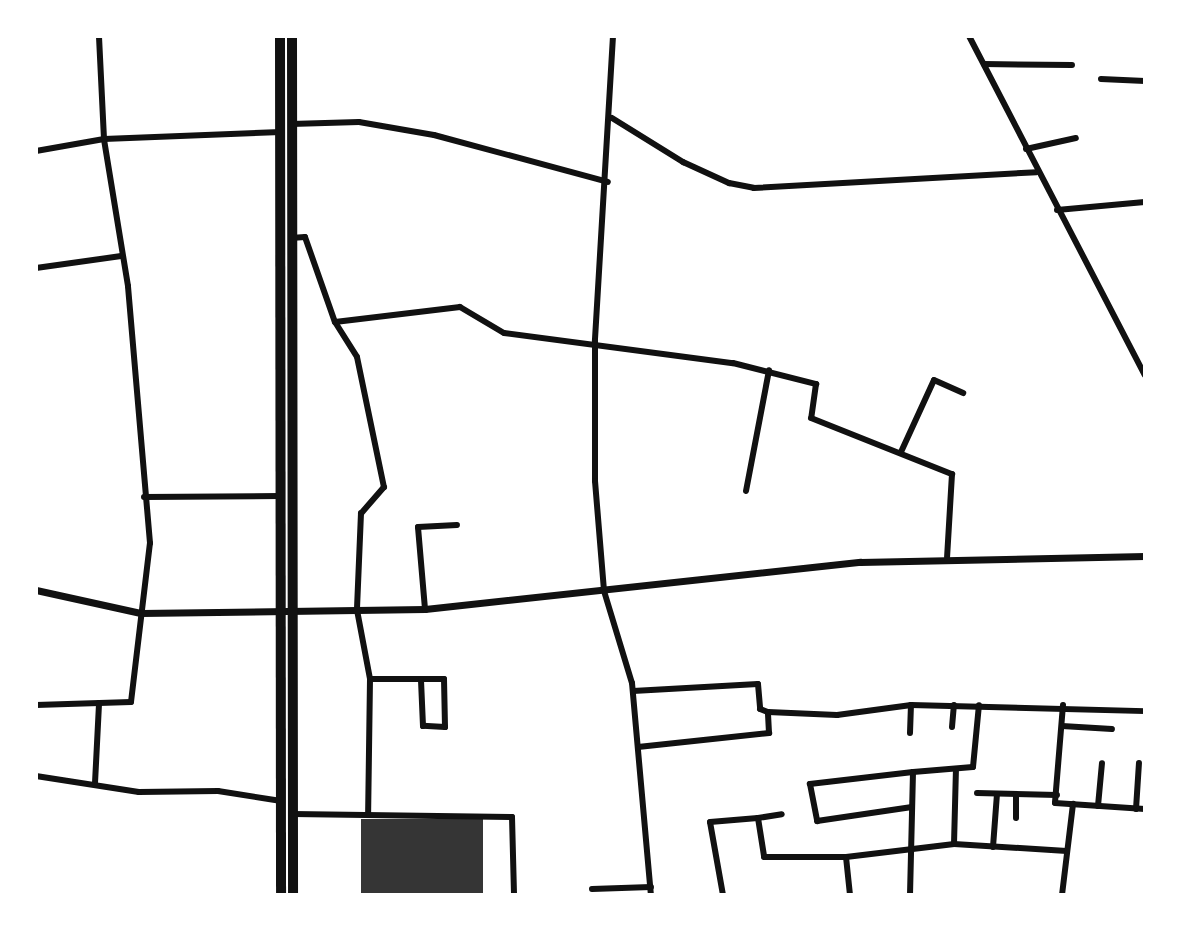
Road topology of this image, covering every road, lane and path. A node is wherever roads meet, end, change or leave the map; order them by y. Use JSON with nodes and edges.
{"nodes":[{"id":1,"x":99,"y":36,"type":"edge"},
{"id":2,"x":280,"y":36,"type":"edge"},
{"id":3,"x":292,"y":36,"type":"edge"},
{"id":4,"x":613,"y":36,"type":"edge"},
{"id":5,"x":969,"y":36,"type":"edge"},
{"id":6,"x":984,"y":64,"type":"junction"},
{"id":7,"x":1072,"y":65,"type":"dead end"},
{"id":8,"x":1101,"y":79,"type":"dead end"},
{"id":9,"x":1145,"y":81,"type":"edge"},
{"id":10,"x":612,"y":118,"type":"junction"},
{"id":11,"x":291,"y":124,"type":"junction"},
{"id":12,"x":281,"y":132,"type":"junction"},
{"id":13,"x":1076,"y":138,"type":"dead end"},
{"id":14,"x":104,"y":139,"type":"junction"},
{"id":15,"x":1026,"y":149,"type":"junction"},
{"id":16,"x":36,"y":151,"type":"edge"},
{"id":17,"x":1037,"y":172,"type":"junction"},
{"id":18,"x":608,"y":182,"type":"junction"},
{"id":19,"x":1145,"y":202,"type":"edge"},
{"id":20,"x":1057,"y":210,"type":"junction"},
{"id":21,"x":291,"y":238,"type":"junction"},
{"id":22,"x":121,"y":256,"type":"junction"},
{"id":23,"x":36,"y":268,"type":"edge"},
{"id":24,"x":335,"y":322,"type":"junction"},
{"id":25,"x":595,"y":341,"type":"junction"},
{"id":26,"x":1143,"y":367,"type":"edge"},
{"id":27,"x":769,"y":370,"type":"junction"},
{"id":28,"x":1145,"y":375,"type":"edge"},
{"id":29,"x":963,"y":393,"type":"dead end"},
{"id":30,"x":901,"y":452,"type":"junction"},
{"id":31,"x":746,"y":491,"type":"dead end"},
{"id":32,"x":280,"y":496,"type":"junction"},
{"id":33,"x":144,"y":497,"type":"junction"},
{"id":34,"x":457,"y":525,"type":"dead end"},
{"id":35,"x":1145,"y":556,"type":"edge"},
{"id":36,"x":947,"y":557,"type":"junction"},
{"id":37,"x":36,"y":590,"type":"edge"},
{"id":38,"x":604,"y":591,"type":"junction"},
{"id":39,"x":279,"y":609,"type":"junction"},
{"id":40,"x":292,"y":609,"type":"junction"},
{"id":41,"x":425,"y":609,"type":"junction"},
{"id":42,"x":357,"y":610,"type":"junction"},
{"id":43,"x":141,"y":613,"type":"junction"},
{"id":44,"x":370,"y":679,"type":"junction"},
{"id":45,"x":421,"y":680,"type":"junction"},
{"id":46,"x":633,"y":691,"type":"junction"},
{"id":47,"x":99,"y":703,"type":"junction"},
{"id":48,"x":36,"y":705,"type":"edge"},
{"id":49,"x":911,"y":705,"type":"junction"},
{"id":50,"x":954,"y":705,"type":"junction"},
{"id":51,"x":979,"y":705,"type":"junction"},
{"id":52,"x":1063,"y":705,"type":"junction"},
{"id":53,"x":1145,"y":711,"type":"edge"},
{"id":54,"x":768,"y":712,"type":"junction"},
{"id":55,"x":1062,"y":726,"type":"junction"},
{"id":56,"x":952,"y":727,"type":"dead end"},
{"id":57,"x":1112,"y":729,"type":"dead end"},
{"id":58,"x":910,"y":733,"type":"dead end"},
{"id":59,"x":638,"y":747,"type":"junction"},
{"id":60,"x":1102,"y":763,"type":"dead end"},
{"id":61,"x":1139,"y":763,"type":"dead end"},
{"id":62,"x":956,"y":770,"type":"junction"},
{"id":63,"x":913,"y":772,"type":"junction"},
{"id":64,"x":36,"y":776,"type":"edge"},
{"id":65,"x":95,"y":783,"type":"junction"},
{"id":66,"x":977,"y":793,"type":"dead end"},
{"id":67,"x":997,"y":794,"type":"junction"},
{"id":68,"x":1016,"y":794,"type":"junction"},
{"id":69,"x":1057,"y":795,"type":"junction"},
{"id":70,"x":281,"y":801,"type":"junction"},
{"id":71,"x":1073,"y":804,"type":"junction"},
{"id":72,"x":1098,"y":806,"type":"junction"},
{"id":73,"x":912,"y":807,"type":"junction"},
{"id":74,"x":1136,"y":809,"type":"junction"},
{"id":75,"x":1145,"y":809,"type":"edge"},
{"id":76,"x":293,"y":814,"type":"junction"},
{"id":77,"x":368,"y":814,"type":"junction"},
{"id":78,"x":782,"y":814,"type":"dead end"},
{"id":79,"x":758,"y":818,"type":"junction"},
{"id":80,"x":1016,"y":818,"type":"dead end"},
{"id":81,"x":954,"y":844,"type":"junction"},
{"id":82,"x":910,"y":847,"type":"junction"},
{"id":83,"x":993,"y":847,"type":"junction"},
{"id":84,"x":1067,"y":851,"type":"junction"},
{"id":85,"x":846,"y":857,"type":"junction"},
{"id":86,"x":651,"y":887,"type":"junction"},
{"id":87,"x":592,"y":889,"type":"dead end"},
{"id":88,"x":281,"y":895,"type":"edge"},
{"id":89,"x":293,"y":895,"type":"edge"},
{"id":90,"x":514,"y":895,"type":"edge"},
{"id":91,"x":651,"y":895,"type":"edge"},
{"id":92,"x":723,"y":895,"type":"edge"},
{"id":93,"x":850,"y":895,"type":"edge"},
{"id":94,"x":910,"y":895,"type":"edge"},
{"id":95,"x":1062,"y":895,"type":"edge"}],
"edges":[{"from":1,"to":14,"type":"street"},
{"from":2,"to":12,"type":"highway"},
{"from":3,"to":11,"type":"highway"},
{"from":4,"to":10,"type":"street"},
{"from":5,"to":6,"type":"street"},
{"from":6,"to":7,"type":"street"},
{"from":6,"to":15,"type":"street"},
{"from":8,"to":9,"type":"street"},
{"from":10,"to":17,"type":"street"},
{"from":10,"to":18,"type":"street"},
{"from":11,"to":18,"type":"street"},
{"from":11,"to":21,"type":"highway"},
{"from":12,"to":14,"type":"street"},
{"from":12,"to":32,"type":"highway"},
{"from":13,"to":15,"type":"street"},
{"from":14,"to":16,"type":"street"},
{"from":14,"to":22,"type":"street"},
{"from":15,"to":17,"type":"street"},
{"from":17,"to":20,"type":"street"},
{"from":18,"to":25,"type":"street"},
{"from":19,"to":20,"type":"street"},
{"from":20,"to":26,"type":"street"},
{"from":21,"to":24,"type":"street"},
{"from":21,"to":40,"type":"highway"},
{"from":22,"to":23,"type":"street"},
{"from":22,"to":33,"type":"street"},
{"from":24,"to":25,"type":"street"},
{"from":24,"to":42,"type":"street"},
{"from":25,"to":27,"type":"street"},
{"from":25,"to":38,"type":"street"},
{"from":26,"to":28,"type":"street"},
{"from":27,"to":30,"type":"street"},
{"from":27,"to":31,"type":"street"},
{"from":29,"to":30,"type":"street"},
{"from":30,"to":36,"type":"street"},
{"from":32,"to":33,"type":"street"},
{"from":32,"to":39,"type":"highway"},
{"from":33,"to":43,"type":"street"},
{"from":34,"to":41,"type":"street"},
{"from":35,"to":36,"type":"street"},
{"from":36,"to":38,"type":"street"},
{"from":37,"to":43,"type":"street"},
{"from":38,"to":41,"type":"street"},
{"from":38,"to":46,"type":"street"},
{"from":39,"to":40,"type":"street"},
{"from":39,"to":43,"type":"street"},
{"from":39,"to":70,"type":"highway"},
{"from":40,"to":42,"type":"street"},
{"from":40,"to":76,"type":"highway"},
{"from":41,"to":42,"type":"street"},
{"from":42,"to":44,"type":"street"},
{"from":43,"to":47,"type":"street"},
{"from":44,"to":45,"type":"street"},
{"from":44,"to":77,"type":"street"},
{"from":45,"to":45,"type":"street"},
{"from":46,"to":54,"type":"street"},
{"from":46,"to":59,"type":"street"},
{"from":47,"to":48,"type":"street"},
{"from":47,"to":65,"type":"street"},
{"from":49,"to":50,"type":"street"},
{"from":49,"to":54,"type":"street"},
{"from":49,"to":58,"type":"street"},
{"from":50,"to":51,"type":"street"},
{"from":50,"to":56,"type":"street"},
{"from":51,"to":52,"type":"street"},
{"from":51,"to":62,"type":"street"},
{"from":52,"to":53,"type":"street"},
{"from":52,"to":55,"type":"street"},
{"from":54,"to":59,"type":"street"},
{"from":55,"to":57,"type":"street"},
{"from":55,"to":69,"type":"street"},
{"from":59,"to":86,"type":"street"},
{"from":60,"to":72,"type":"street"},
{"from":61,"to":74,"type":"street"},
{"from":62,"to":63,"type":"street"},
{"from":62,"to":81,"type":"street"},
{"from":63,"to":73,"type":"street"},
{"from":63,"to":73,"type":"street"},
{"from":64,"to":65,"type":"street"},
{"from":65,"to":70,"type":"street"},
{"from":66,"to":67,"type":"street"},
{"from":67,"to":68,"type":"street"},
{"from":67,"to":83,"type":"street"},
{"from":68,"to":69,"type":"street"},
{"from":68,"to":80,"type":"street"},
{"from":69,"to":71,"type":"street"},
{"from":70,"to":88,"type":"highway"},
{"from":71,"to":72,"type":"street"},
{"from":71,"to":84,"type":"street"},
{"from":72,"to":74,"type":"street"},
{"from":73,"to":82,"type":"street"},
{"from":74,"to":75,"type":"street"},
{"from":76,"to":77,"type":"street"},
{"from":76,"to":89,"type":"highway"},
{"from":77,"to":90,"type":"street"},
{"from":78,"to":79,"type":"street"},
{"from":79,"to":85,"type":"street"},
{"from":79,"to":92,"type":"street"},
{"from":81,"to":82,"type":"street"},
{"from":81,"to":83,"type":"street"},
{"from":82,"to":85,"type":"street"},
{"from":82,"to":94,"type":"street"},
{"from":83,"to":84,"type":"street"},
{"from":84,"to":95,"type":"street"},
{"from":85,"to":93,"type":"street"},
{"from":86,"to":87,"type":"street"},
{"from":86,"to":91,"type":"street"}]}
